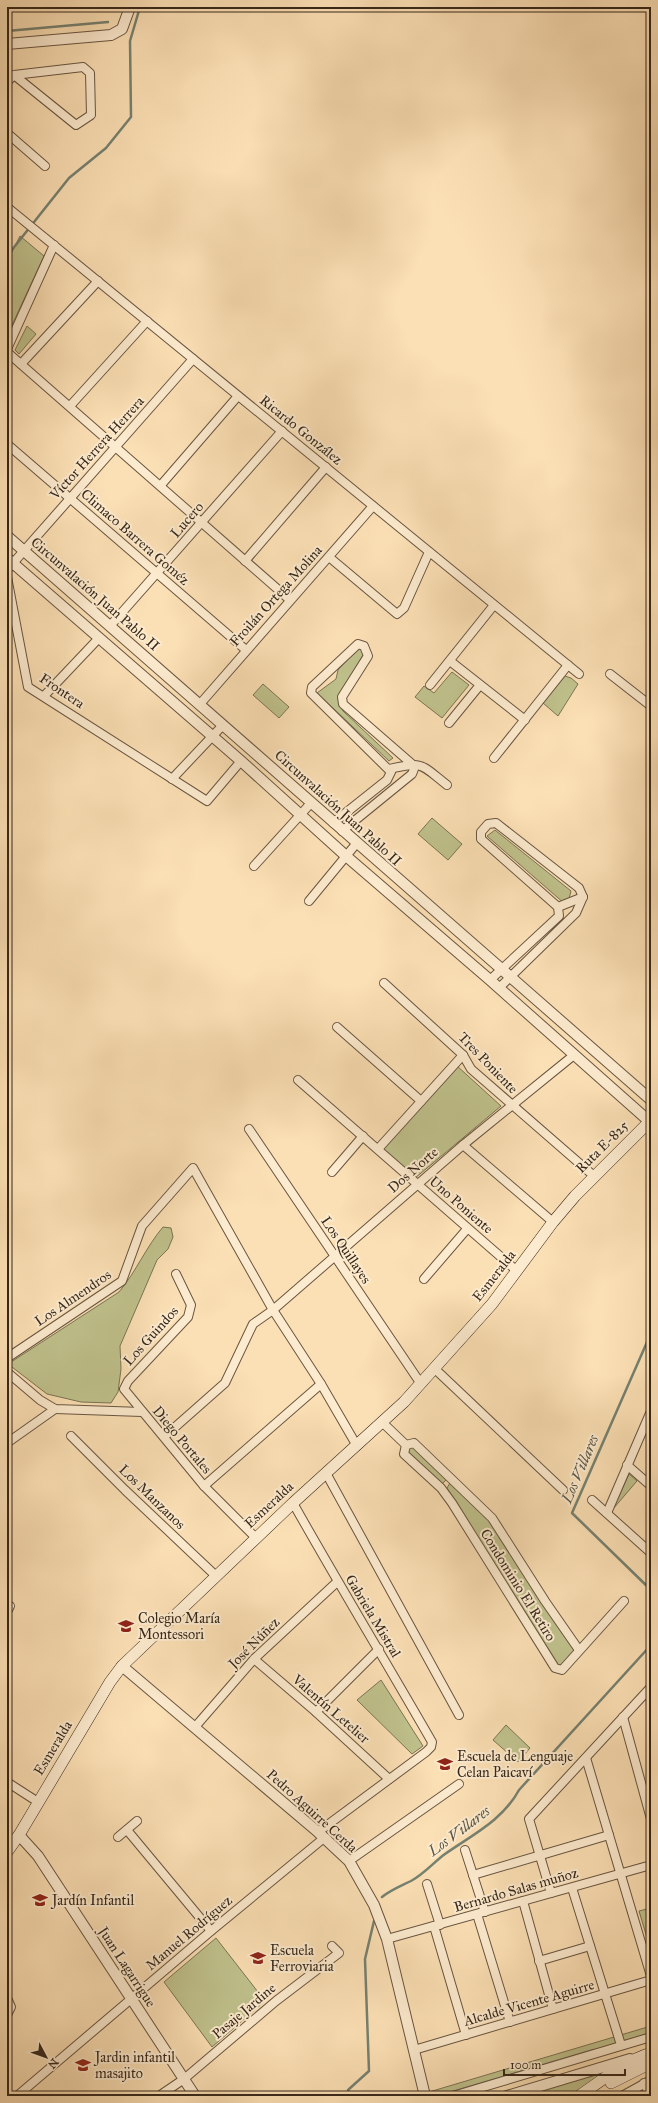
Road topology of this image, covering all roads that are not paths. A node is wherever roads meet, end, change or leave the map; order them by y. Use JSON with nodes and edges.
{"nodes":[{"id":1,"x":130,"y":7,"type":"edge"},
{"id":2,"x":7,"y":44,"type":"edge"},
{"id":3,"x":14,"y":75,"type":"junction"},
{"id":4,"x":7,"y":82,"type":"edge"},
{"id":5,"x":7,"y":132,"type":"edge"},
{"id":6,"x":45,"y":166,"type":"dead end"},
{"id":7,"x":7,"y":207,"type":"edge"},
{"id":8,"x":54,"y":245,"type":"junction"},
{"id":9,"x":98,"y":281,"type":"junction"},
{"id":10,"x":147,"y":321,"type":"junction"},
{"id":11,"x":7,"y":351,"type":"edge"},
{"id":12,"x":194,"y":359,"type":"junction"},
{"id":13,"x":21,"y":364,"type":"junction"},
{"id":14,"x":238,"y":396,"type":"junction"},
{"id":15,"x":70,"y":406,"type":"junction"},
{"id":16,"x":282,"y":431,"type":"junction"},
{"id":17,"x":7,"y":444,"type":"edge"},
{"id":18,"x":116,"y":446,"type":"junction"},
{"id":19,"x":326,"y":467,"type":"junction"},
{"id":20,"x":161,"y":485,"type":"junction"},
{"id":21,"x":70,"y":498,"type":"junction"},
{"id":22,"x":373,"y":506,"type":"junction"},
{"id":23,"x":202,"y":522,"type":"junction"},
{"id":24,"x":7,"y":536,"type":"edge"},
{"id":25,"x":429,"y":552,"type":"junction"},
{"id":26,"x":329,"y":557,"type":"junction"},
{"id":27,"x":14,"y":559,"type":"edge"},
{"id":28,"x":245,"y":561,"type":"junction"},
{"id":29,"x":158,"y":573,"type":"junction"},
{"id":30,"x":7,"y":577,"type":"edge"},
{"id":31,"x":290,"y":600,"type":"junction"},
{"id":32,"x":494,"y":605,"type":"junction"},
{"id":33,"x":110,"y":626,"type":"junction"},
{"id":34,"x":99,"y":638,"type":"junction"},
{"id":35,"x":246,"y":650,"type":"junction"},
{"id":36,"x":450,"y":660,"type":"junction"},
{"id":37,"x":568,"y":665,"type":"junction"},
{"id":38,"x":579,"y":674,"type":"dead end"},
{"id":39,"x":610,"y":674,"type":"dead end"},
{"id":40,"x":480,"y":684,"type":"junction"},
{"id":41,"x":430,"y":685,"type":"dead end"},
{"id":42,"x":44,"y":696,"type":"junction"},
{"id":43,"x":200,"y":704,"type":"junction"},
{"id":44,"x":651,"y":706,"type":"edge"},
{"id":45,"x":525,"y":720,"type":"junction"},
{"id":46,"x":223,"y":724,"type":"junction"},
{"id":47,"x":449,"y":724,"type":"dead end"},
{"id":48,"x":212,"y":736,"type":"junction"},
{"id":49,"x":494,"y":758,"type":"dead end"},
{"id":50,"x":241,"y":761,"type":"junction"},
{"id":51,"x":411,"y":764,"type":"junction"},
{"id":52,"x":389,"y":769,"type":"junction"},
{"id":53,"x":172,"y":779,"type":"junction"},
{"id":54,"x":447,"y":785,"type":"dead end"},
{"id":55,"x":310,"y":803,"type":"junction"},
{"id":56,"x":300,"y":814,"type":"junction"},
{"id":57,"x":333,"y":823,"type":"junction"},
{"id":58,"x":342,"y":831,"type":"junction"},
{"id":59,"x":356,"y":844,"type":"junction"},
{"id":60,"x":346,"y":856,"type":"junction"},
{"id":61,"x":254,"y":866,"type":"dead end"},
{"id":62,"x":583,"y":897,"type":"junction"},
{"id":63,"x":309,"y":901,"type":"dead end"},
{"id":64,"x":558,"y":907,"type":"junction"},
{"id":65,"x":501,"y":969,"type":"junction"},
{"id":66,"x":510,"y":977,"type":"junction"},
{"id":67,"x":490,"y":980,"type":"junction"},
{"id":68,"x":384,"y":983,"type":"dead end"},
{"id":69,"x":499,"y":988,"type":"junction"},
{"id":70,"x":337,"y":1027,"type":"dead end"},
{"id":71,"x":463,"y":1054,"type":"junction"},
{"id":72,"x":574,"y":1055,"type":"junction"},
{"id":73,"x":298,"y":1080,"type":"dead end"},
{"id":74,"x":651,"y":1100,"type":"edge"},
{"id":75,"x":421,"y":1101,"type":"junction"},
{"id":76,"x":511,"y":1105,"type":"junction"},
{"id":77,"x":650,"y":1121,"type":"edge"},
{"id":78,"x":249,"y":1130,"type":"dead end"},
{"id":79,"x":363,"y":1136,"type":"junction"},
{"id":80,"x":463,"y":1144,"type":"junction"},
{"id":81,"x":378,"y":1149,"type":"junction"},
{"id":82,"x":332,"y":1172,"type":"dead end"},
{"id":83,"x":594,"y":1176,"type":"junction"},
{"id":84,"x":417,"y":1184,"type":"junction"},
{"id":85,"x":575,"y":1196,"type":"joint"},
{"id":86,"x":553,"y":1222,"type":"junction"},
{"id":87,"x":467,"y":1229,"type":"junction"},
{"id":88,"x":334,"y":1256,"type":"junction"},
{"id":89,"x":517,"y":1271,"type":"junction"},
{"id":90,"x":176,"y":1274,"type":"dead end"},
{"id":91,"x":424,"y":1279,"type":"dead end"},
{"id":92,"x":273,"y":1310,"type":"junction"},
{"id":93,"x":7,"y":1358,"type":"edge"},
{"id":94,"x":435,"y":1370,"type":"junction"},
{"id":95,"x":7,"y":1372,"type":"edge"},
{"id":96,"x":321,"y":1384,"type":"junction"},
{"id":97,"x":421,"y":1384,"type":"junction"},
{"id":98,"x":55,"y":1409,"type":"junction"},
{"id":99,"x":651,"y":1411,"type":"edge"},
{"id":100,"x":142,"y":1412,"type":"junction"},
{"id":101,"x":649,"y":1422,"type":"edge"},
{"id":102,"x":382,"y":1423,"type":"junction"},
{"id":103,"x":71,"y":1436,"type":"dead end"},
{"id":104,"x":164,"y":1436,"type":"junction"},
{"id":105,"x":7,"y":1443,"type":"edge"},
{"id":106,"x":406,"y":1445,"type":"junction"},
{"id":107,"x":356,"y":1446,"type":"junction"},
{"id":108,"x":627,"y":1465,"type":"junction"},
{"id":109,"x":326,"y":1473,"type":"junction"},
{"id":110,"x":450,"y":1478,"type":"junction"},
{"id":111,"x":204,"y":1486,"type":"junction"},
{"id":112,"x":651,"y":1486,"type":"edge"},
{"id":113,"x":441,"y":1488,"type":"junction"},
{"id":114,"x":563,"y":1490,"type":"dead end"},
{"id":115,"x":592,"y":1500,"type":"dead end"},
{"id":116,"x":293,"y":1503,"type":"junction"},
{"id":117,"x":607,"y":1513,"type":"junction"},
{"id":118,"x":256,"y":1538,"type":"junction"},
{"id":119,"x":651,"y":1552,"type":"edge"},
{"id":120,"x":216,"y":1576,"type":"junction"},
{"id":121,"x":337,"y":1582,"type":"junction"},
{"id":122,"x":624,"y":1601,"type":"dead end"},
{"id":123,"x":379,"y":1649,"type":"junction"},
{"id":124,"x":579,"y":1650,"type":"junction"},
{"id":125,"x":254,"y":1659,"type":"junction"},
{"id":126,"x":122,"y":1666,"type":"junction"},
{"id":127,"x":651,"y":1687,"type":"edge"},
{"id":128,"x":316,"y":1712,"type":"junction"},
{"id":129,"x":459,"y":1715,"type":"dead end"},
{"id":130,"x":623,"y":1717,"type":"junction"},
{"id":131,"x":195,"y":1727,"type":"junction"},
{"id":132,"x":432,"y":1742,"type":"joint"},
{"id":133,"x":586,"y":1758,"type":"junction"},
{"id":134,"x":389,"y":1779,"type":"junction"},
{"id":135,"x":7,"y":1782,"type":"edge"},
{"id":136,"x":459,"y":1784,"type":"dead end"},
{"id":137,"x":38,"y":1802,"type":"junction"},
{"id":138,"x":651,"y":1819,"type":"edge"},
{"id":139,"x":137,"y":1821,"type":"dead end"},
{"id":140,"x":127,"y":1830,"type":"junction"},
{"id":141,"x":321,"y":1835,"type":"junction"},
{"id":142,"x":609,"y":1835,"type":"junction"},
{"id":143,"x":19,"y":1836,"type":"junction"},
{"id":144,"x":118,"y":1837,"type":"dead end"},
{"id":145,"x":465,"y":1850,"type":"dead end"},
{"id":146,"x":7,"y":1852,"type":"edge"},
{"id":147,"x":539,"y":1855,"type":"junction"},
{"id":148,"x":348,"y":1860,"type":"junction"},
{"id":149,"x":651,"y":1865,"type":"edge"},
{"id":150,"x":621,"y":1874,"type":"junction"},
{"id":151,"x":473,"y":1875,"type":"junction"},
{"id":152,"x":427,"y":1884,"type":"dead end"},
{"id":153,"x":572,"y":1888,"type":"junction"},
{"id":154,"x":551,"y":1893,"type":"junction"},
{"id":155,"x":523,"y":1901,"type":"junction"},
{"id":156,"x":485,"y":1912,"type":"junction"},
{"id":157,"x":477,"y":1914,"type":"junction"},
{"id":158,"x":437,"y":1926,"type":"junction"},
{"id":159,"x":211,"y":1931,"type":"junction"},
{"id":160,"x":387,"y":1939,"type":"junction"},
{"id":161,"x":332,"y":1946,"type":"dead end"},
{"id":162,"x":590,"y":1946,"type":"junction"},
{"id":163,"x":539,"y":1962,"type":"junction"},
{"id":164,"x":651,"y":1976,"type":"edge"},
{"id":165,"x":651,"y":1980,"type":"edge"},
{"id":166,"x":605,"y":1994,"type":"junction"},
{"id":167,"x":7,"y":1998,"type":"edge"},
{"id":168,"x":132,"y":2000,"type":"junction"},
{"id":169,"x":553,"y":2009,"type":"junction"},
{"id":170,"x":7,"y":2015,"type":"edge"},
{"id":171,"x":510,"y":2022,"type":"junction"},
{"id":172,"x":466,"y":2034,"type":"junction"},
{"id":173,"x":651,"y":2037,"type":"edge"},
{"id":174,"x":621,"y":2045,"type":"junction"},
{"id":175,"x":414,"y":2050,"type":"junction"},
{"id":176,"x":648,"y":2057,"type":"edge"},
{"id":177,"x":184,"y":2079,"type":"junction"},
{"id":178,"x":648,"y":2081,"type":"edge"},
{"id":179,"x":17,"y":2096,"type":"edge"},
{"id":180,"x":159,"y":2096,"type":"edge"},
{"id":181,"x":195,"y":2096,"type":"edge"},
{"id":182,"x":425,"y":2096,"type":"edge"},
{"id":183,"x":453,"y":2096,"type":"edge"},
{"id":184,"x":507,"y":2096,"type":"edge"},
{"id":185,"x":579,"y":2096,"type":"edge"},
{"id":186,"x":590,"y":2096,"type":"edge"},
{"id":187,"x":622,"y":2096,"type":"edge"},
{"id":188,"x":651,"y":2096,"type":"edge"}],
"edges":[{"from":1,"to":2,"type":"street"},
{"from":3,"to":3,"type":"street"},
{"from":3,"to":4,"type":"street"},
{"from":5,"to":6,"type":"street"},
{"from":7,"to":8,"type":"street","name":"Ricardo González"},
{"from":8,"to":9,"type":"street","name":"Ricardo González"},
{"from":8,"to":11,"type":"street"},
{"from":9,"to":10,"type":"street","name":"Ricardo González"},
{"from":9,"to":13,"type":"street"},
{"from":10,"to":12,"type":"street","name":"Ricardo González"},
{"from":10,"to":15,"type":"street"},
{"from":11,"to":13,"type":"street"},
{"from":12,"to":14,"type":"street","name":"Ricardo González"},
{"from":12,"to":18,"type":"street","name":"Víctor Herrera Herrera"},
{"from":13,"to":15,"type":"street"},
{"from":14,"to":16,"type":"street","name":"Ricardo González"},
{"from":14,"to":20,"type":"street"},
{"from":15,"to":18,"type":"street"},
{"from":16,"to":19,"type":"street","name":"Ricardo González"},
{"from":16,"to":23,"type":"street","name":"Lucero"},
{"from":17,"to":21,"type":"street","name":"Climaco Barrera Goméz"},
{"from":18,"to":20,"type":"street"},
{"from":18,"to":21,"type":"street","name":"Víctor Herrera Herrera"},
{"from":19,"to":22,"type":"street","name":"Ricardo González"},
{"from":19,"to":28,"type":"street"},
{"from":20,"to":23,"type":"street"},
{"from":21,"to":27,"type":"street","name":"Víctor Herrera Herrera"},
{"from":21,"to":29,"type":"street","name":"Climaco Barrera Goméz"},
{"from":22,"to":25,"type":"street","name":"Ricardo González"},
{"from":22,"to":26,"type":"street","name":"Froilán Ortega Molina"},
{"from":23,"to":28,"type":"street"},
{"from":23,"to":29,"type":"street","name":"Lucero"},
{"from":24,"to":27,"type":"street","name":"Circunvalación Juan Pablo II"},
{"from":25,"to":26,"type":"street"},
{"from":25,"to":32,"type":"street","name":"Ricardo González"},
{"from":26,"to":31,"type":"street","name":"Froilán Ortega Molina"},
{"from":27,"to":33,"type":"street","name":"Circunvalación Juan Pablo II"},
{"from":27,"to":34,"type":"street","name":"Circunvalación Juan Pablo II"},
{"from":28,"to":31,"type":"street"},
{"from":29,"to":33,"type":"street","name":"Lucero"},
{"from":29,"to":35,"type":"street","name":"Climaco Barrera Goméz"},
{"from":30,"to":42,"type":"street","name":"Frontera"},
{"from":31,"to":35,"type":"street","name":"Froilán Ortega Molina"},
{"from":32,"to":36,"type":"street"},
{"from":32,"to":37,"type":"street","name":"Ricardo González"},
{"from":33,"to":43,"type":"street","name":"Circunvalación Juan Pablo II"},
{"from":34,"to":42,"type":"street"},
{"from":34,"to":48,"type":"street","name":"Circunvalación Juan Pablo II"},
{"from":35,"to":43,"type":"street","name":"Froilán Ortega Molina"},
{"from":36,"to":40,"type":"street"},
{"from":36,"to":41,"type":"street"},
{"from":37,"to":38,"type":"street","name":"Ricardo González"},
{"from":37,"to":45,"type":"street"},
{"from":39,"to":44,"type":"street"},
{"from":40,"to":45,"type":"street"},
{"from":40,"to":47,"type":"street"},
{"from":42,"to":53,"type":"street","name":"Frontera"},
{"from":43,"to":46,"type":"street","name":"Circunvalación Juan Pablo II"},
{"from":45,"to":49,"type":"street"},
{"from":46,"to":48,"type":"street"},
{"from":46,"to":55,"type":"street","name":"Circunvalación Juan Pablo II"},
{"from":48,"to":50,"type":"street","name":"Circunvalación Juan Pablo II"},
{"from":48,"to":53,"type":"street"},
{"from":50,"to":53,"type":"street","name":"Frontera"},
{"from":50,"to":56,"type":"street","name":"Circunvalación Juan Pablo II"},
{"from":51,"to":52,"type":"street"},
{"from":51,"to":52,"type":"street"},
{"from":51,"to":54,"type":"street"},
{"from":51,"to":58,"type":"street"},
{"from":52,"to":57,"type":"street"},
{"from":55,"to":56,"type":"street"},
{"from":55,"to":57,"type":"street","name":"Circunvalación Juan Pablo II"},
{"from":56,"to":60,"type":"street","name":"Circunvalación Juan Pablo II"},
{"from":56,"to":61,"type":"street"},
{"from":57,"to":58,"type":"street","name":"Circunvalación Juan Pablo II"},
{"from":58,"to":59,"type":"street","name":"Circunvalación Juan Pablo II"},
{"from":59,"to":60,"type":"street"},
{"from":59,"to":65,"type":"street","name":"Circunvalación Juan Pablo II"},
{"from":60,"to":63,"type":"street"},
{"from":60,"to":67,"type":"street","name":"Circunvalación Juan Pablo II"},
{"from":62,"to":64,"type":"street"},
{"from":62,"to":64,"type":"street"},
{"from":62,"to":66,"type":"street"},
{"from":64,"to":65,"type":"street"},
{"from":65,"to":66,"type":"street","name":"Circunvalación Juan Pablo II"},
{"from":65,"to":67,"type":"street"},
{"from":66,"to":69,"type":"street"},
{"from":66,"to":74,"type":"street","name":"Circunvalación Juan Pablo II"},
{"from":67,"to":69,"type":"street","name":"Circunvalación Juan Pablo II"},
{"from":68,"to":71,"type":"street","name":"Tres Poniente"},
{"from":69,"to":72,"type":"street","name":"Circunvalación Juan Pablo II"},
{"from":70,"to":75,"type":"street"},
{"from":71,"to":75,"type":"street"},
{"from":71,"to":76,"type":"street","name":"Tres Poniente"},
{"from":72,"to":76,"type":"street","name":"Dos Norte"},
{"from":72,"to":77,"type":"street","name":"Circunvalación Juan Pablo II"},
{"from":73,"to":79,"type":"street","name":"Uno Poniente"},
{"from":75,"to":81,"type":"street"},
{"from":76,"to":80,"type":"street","name":"Dos Norte"},
{"from":76,"to":83,"type":"street","name":"Tres Poniente"},
{"from":77,"to":83,"type":"main road","name":"Ruta E-825"},
{"from":78,"to":88,"type":"street","name":"Los Quillayes"},
{"from":79,"to":81,"type":"street","name":"Uno Poniente"},
{"from":79,"to":82,"type":"street"},
{"from":80,"to":84,"type":"street","name":"Dos Norte"},
{"from":80,"to":86,"type":"street"},
{"from":81,"to":84,"type":"street","name":"Uno Poniente"},
{"from":83,"to":85,"type":"main road","name":"Ruta E-825"},
{"from":84,"to":87,"type":"street","name":"Uno Poniente"},
{"from":84,"to":88,"type":"street","name":"Dos Norte"},
{"from":85,"to":86,"type":"main road","name":"Esmeralda"},
{"from":86,"to":89,"type":"main road","name":"Esmeralda"},
{"from":87,"to":89,"type":"street","name":"Uno Poniente"},
{"from":87,"to":91,"type":"street"},
{"from":88,"to":92,"type":"street","name":"Dos Norte"},
{"from":88,"to":97,"type":"street","name":"Los Quillayes"},
{"from":89,"to":94,"type":"main road","name":"Esmeralda"},
{"from":90,"to":100,"type":"street","name":"Los Guindos"},
{"from":92,"to":93,"type":"street","name":"Los Almendros"},
{"from":92,"to":96,"type":"street"},
{"from":92,"to":104,"type":"street","name":"Dos Norte"},
{"from":94,"to":97,"type":"main road","name":"Esmeralda"},
{"from":94,"to":114,"type":"street"},
{"from":95,"to":98,"type":"street"},
{"from":96,"to":107,"type":"street"},
{"from":96,"to":111,"type":"street"},
{"from":97,"to":102,"type":"main road","name":"Esmeralda"},
{"from":98,"to":100,"type":"street","name":"Diego Portales"},
{"from":98,"to":105,"type":"street"},
{"from":99,"to":101,"type":"street"},
{"from":100,"to":104,"type":"street","name":"Diego Portales"},
{"from":101,"to":108,"type":"street"},
{"from":102,"to":106,"type":"street","name":"Condominio El Retiro"},
{"from":102,"to":107,"type":"main road","name":"Esmeralda"},
{"from":103,"to":120,"type":"street","name":"Los Manzanos"},
{"from":104,"to":111,"type":"street","name":"Diego Portales"},
{"from":106,"to":110,"type":"street","name":"Condominio El Retiro"},
{"from":106,"to":113,"type":"street","name":"Condominio El Retiro"},
{"from":107,"to":109,"type":"main road","name":"Esmeralda"},
{"from":108,"to":112,"type":"street"},
{"from":108,"to":117,"type":"street"},
{"from":109,"to":116,"type":"main road","name":"Esmeralda"},
{"from":109,"to":129,"type":"street"},
{"from":110,"to":113,"type":"street"},
{"from":110,"to":124,"type":"street","name":"Condominio El Retiro"},
{"from":111,"to":118,"type":"street","name":"Diego Portales"},
{"from":113,"to":124,"type":"street","name":"Condominio El Retiro"},
{"from":115,"to":117,"type":"street"},
{"from":116,"to":118,"type":"main road","name":"Esmeralda"},
{"from":116,"to":121,"type":"street","name":"Gabriela Mistral"},
{"from":117,"to":119,"type":"street"},
{"from":118,"to":120,"type":"main road","name":"Esmeralda"},
{"from":120,"to":126,"type":"main road","name":"Esmeralda"},
{"from":121,"to":123,"type":"street","name":"Gabriela Mistral"},
{"from":121,"to":125,"type":"street","name":"José Núñez"},
{"from":122,"to":124,"type":"street","name":"Condominio El Retiro"},
{"from":123,"to":128,"type":"street"},
{"from":123,"to":132,"type":"street","name":"Gabriela Mistral"},
{"from":125,"to":128,"type":"street","name":"Valentín Letelier"},
{"from":125,"to":131,"type":"street","name":"José Núñez"},
{"from":126,"to":131,"type":"street","name":"Pedro Aguirre Cerda"},
{"from":126,"to":137,"type":"main road","name":"Esmeralda"},
{"from":127,"to":130,"type":"street"},
{"from":128,"to":134,"type":"street","name":"Valentín Letelier"},
{"from":130,"to":133,"type":"street"},
{"from":130,"to":138,"type":"street"},
{"from":131,"to":141,"type":"street","name":"Pedro Aguirre Cerda"},
{"from":132,"to":134,"type":"street","name":"Manuel Rodríguez"},
{"from":133,"to":142,"type":"street"},
{"from":133,"to":147,"type":"street"},
{"from":134,"to":141,"type":"street","name":"Manuel Rodríguez"},
{"from":135,"to":137,"type":"street"},
{"from":136,"to":148,"type":"street"},
{"from":137,"to":143,"type":"main road","name":"Esmeralda"},
{"from":139,"to":140,"type":"street"},
{"from":140,"to":144,"type":"street"},
{"from":140,"to":159,"type":"street"},
{"from":141,"to":148,"type":"street","name":"Pedro Aguirre Cerda"},
{"from":141,"to":159,"type":"street","name":"Manuel Rodríguez"},
{"from":142,"to":147,"type":"street"},
{"from":142,"to":150,"type":"street"},
{"from":143,"to":146,"type":"main road","name":"Esmeralda"},
{"from":143,"to":168,"type":"street","name":"Juan Lagarrigue"},
{"from":145,"to":151,"type":"street"},
{"from":147,"to":151,"type":"street"},
{"from":147,"to":154,"type":"street"},
{"from":148,"to":160,"type":"street","name":"Pedro Aguirre Cerda"},
{"from":149,"to":150,"type":"street","name":"Bernardo Salas muñoz"},
{"from":150,"to":153,"type":"street","name":"Bernardo Salas muñoz"},
{"from":150,"to":164,"type":"street"},
{"from":151,"to":156,"type":"street"},
{"from":152,"to":158,"type":"street"},
{"from":153,"to":154,"type":"street","name":"Bernardo Salas muñoz"},
{"from":153,"to":162,"type":"street"},
{"from":154,"to":155,"type":"street","name":"Bernardo Salas muñoz"},
{"from":155,"to":156,"type":"street","name":"Bernardo Salas muñoz"},
{"from":155,"to":163,"type":"street"},
{"from":156,"to":157,"type":"street","name":"Bernardo Salas muñoz"},
{"from":157,"to":158,"type":"street","name":"Bernardo Salas muñoz"},
{"from":157,"to":171,"type":"street"},
{"from":158,"to":160,"type":"street","name":"Bernardo Salas muñoz"},
{"from":158,"to":172,"type":"street"},
{"from":159,"to":168,"type":"street","name":"Manuel Rodríguez"},
{"from":160,"to":175,"type":"street","name":"Pedro Aguirre Cerda"},
{"from":161,"to":177,"type":"street","name":"Pasaje Jardine"},
{"from":162,"to":163,"type":"street"},
{"from":162,"to":166,"type":"street"},
{"from":163,"to":169,"type":"street"},
{"from":165,"to":166,"type":"street","name":"Alcalde Vicente Aguirre"},
{"from":166,"to":169,"type":"street","name":"Alcalde Vicente Aguirre"},
{"from":166,"to":174,"type":"street"},
{"from":167,"to":170,"type":"street"},
{"from":168,"to":177,"type":"street","name":"Juan Lagarrigue"},
{"from":168,"to":179,"type":"street","name":"Manuel Rodríguez"},
{"from":169,"to":171,"type":"street","name":"Alcalde Vicente Aguirre"},
{"from":171,"to":172,"type":"street","name":"Alcalde Vicente Aguirre"},
{"from":172,"to":175,"type":"street","name":"Alcalde Vicente Aguirre"},
{"from":173,"to":174,"type":"street"},
{"from":174,"to":183,"type":"street"},
{"from":175,"to":182,"type":"street","name":"Pedro Aguirre Cerda"},
{"from":176,"to":184,"type":"street"},
{"from":176,"to":185,"type":"main road"},
{"from":176,"to":186,"type":"main road"},
{"from":177,"to":180,"type":"street","name":"Pasaje Jardine"},
{"from":177,"to":181,"type":"street","name":"Juan Lagarrigue"},
{"from":178,"to":187,"type":"street"},
{"from":178,"to":188,"type":"street"}]}
